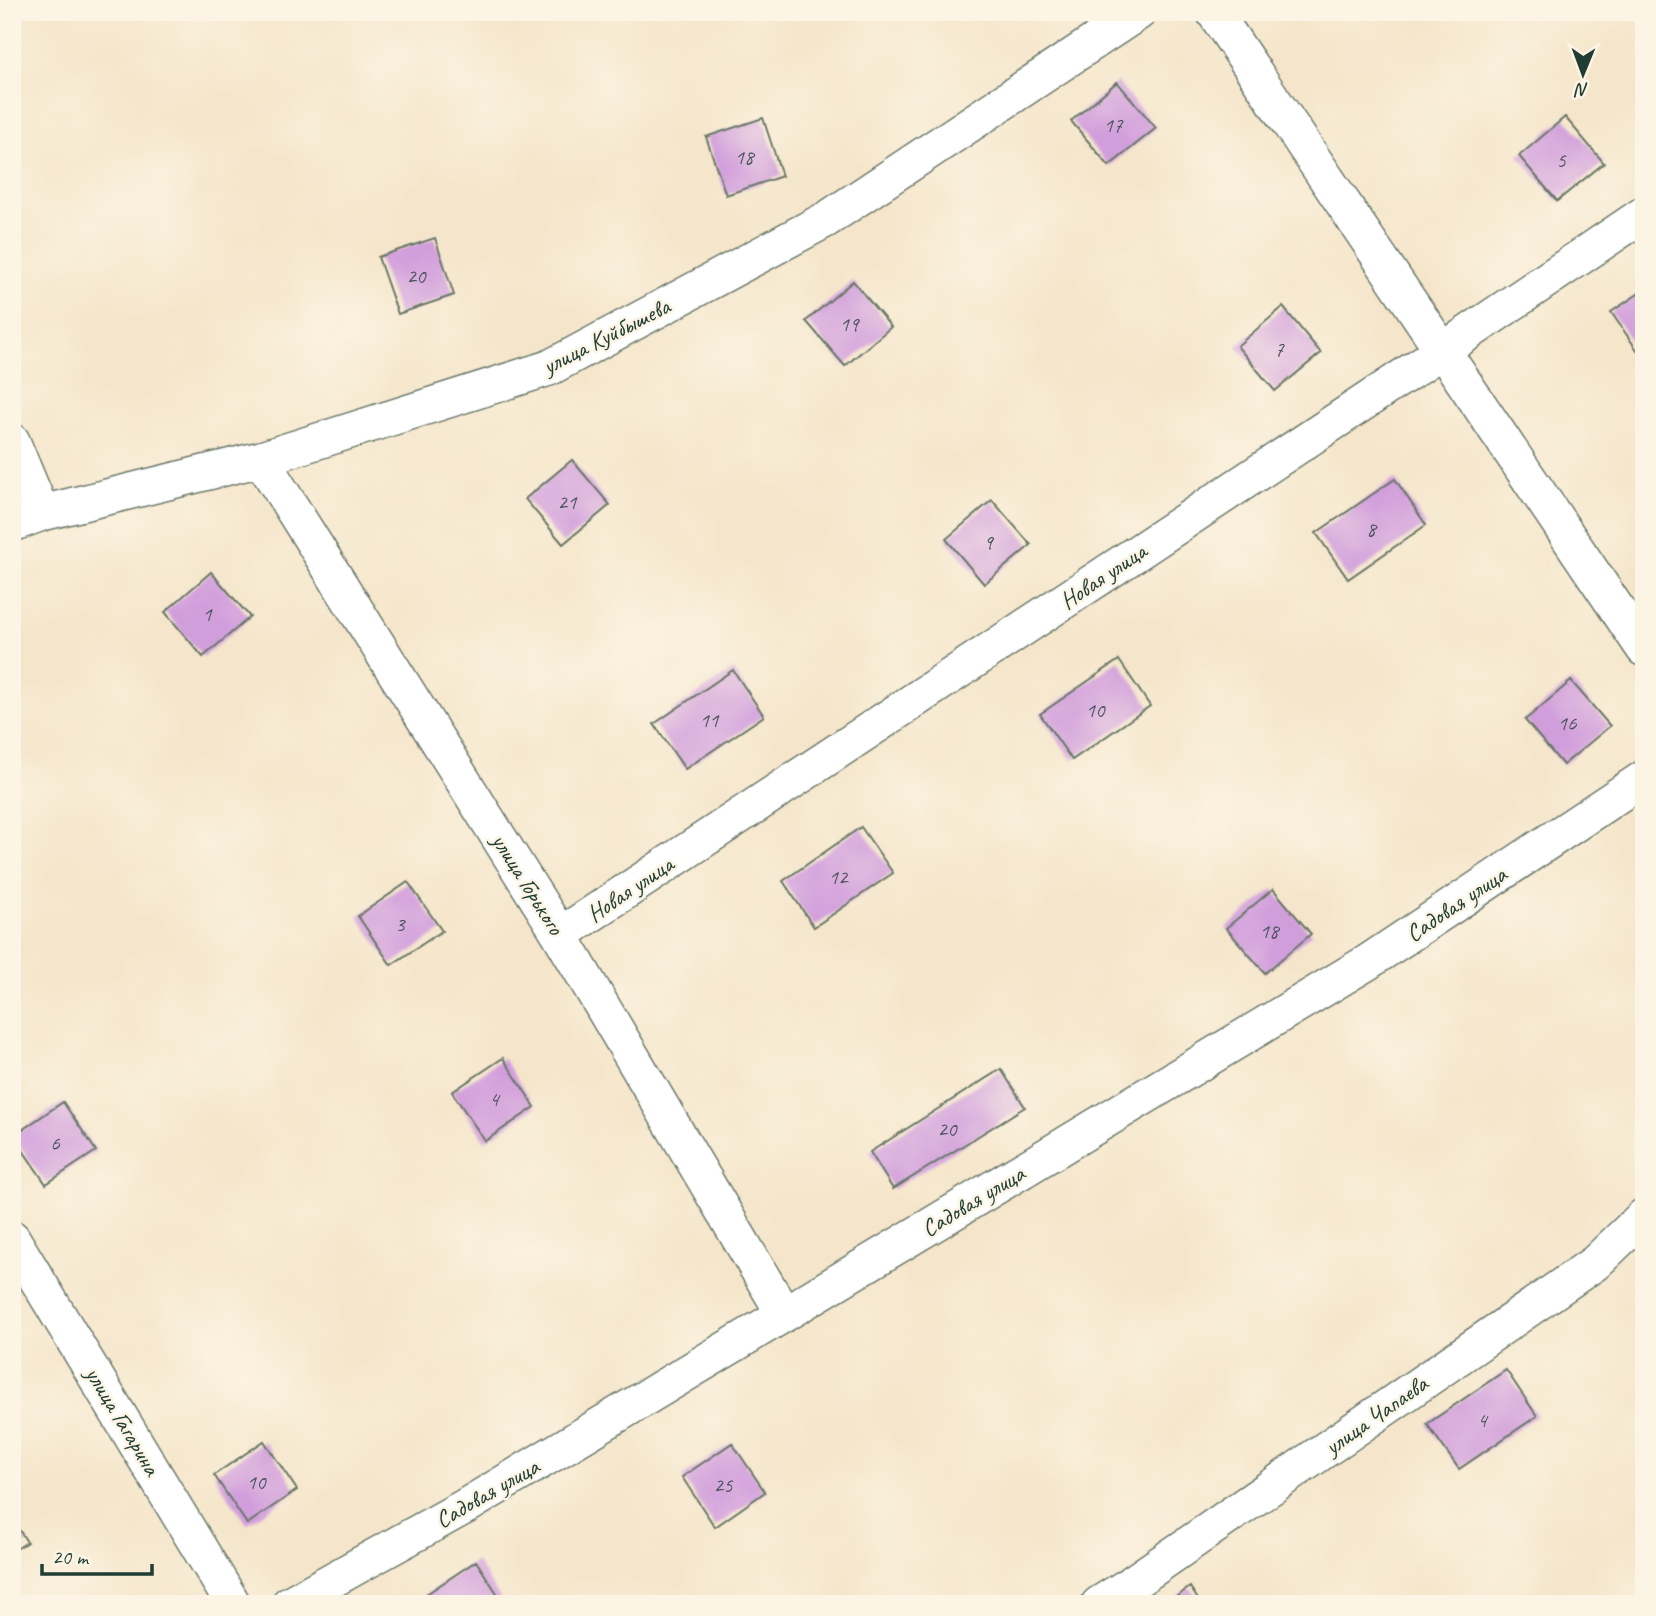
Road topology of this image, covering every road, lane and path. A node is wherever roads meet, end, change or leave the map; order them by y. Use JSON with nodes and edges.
{"nodes":[{"id":1,"x":1139,"y":12,"type":"edge"},
{"id":2,"x":1214,"y":12,"type":"edge"},
{"id":3,"x":1644,"y":214,"type":"edge"},
{"id":4,"x":1443,"y":350,"type":"junction"},
{"id":5,"x":12,"y":441,"type":"edge"},
{"id":6,"x":261,"y":459,"type":"junction"},
{"id":7,"x":27,"y":518,"type":"edge"},
{"id":8,"x":1644,"y":649,"type":"edge"},
{"id":9,"x":1644,"y":778,"type":"edge"},
{"id":10,"x":560,"y":935,"type":"junction"},
{"id":11,"x":1644,"y":1216,"type":"edge"},
{"id":12,"x":12,"y":1238,"type":"edge"},
{"id":13,"x":784,"y":1314,"type":"junction"},
{"id":14,"x":233,"y":1604,"type":"edge"},
{"id":15,"x":289,"y":1604,"type":"edge"},
{"id":16,"x":1099,"y":1604,"type":"edge"}],
"edges":[{"from":1,"to":6,"type":"street","name":"улица Куйбышева"},
{"from":2,"to":4,"type":"street"},
{"from":3,"to":4,"type":"street","name":"Новая улица"},
{"from":4,"to":8,"type":"street"},
{"from":4,"to":10,"type":"street","name":"Новая улица"},
{"from":5,"to":7,"type":"street"},
{"from":6,"to":7,"type":"street","name":"улица Куйбышева"},
{"from":6,"to":10,"type":"street","name":"улица Горького"},
{"from":9,"to":13,"type":"street","name":"Садовая улица"},
{"from":10,"to":13,"type":"street","name":"улица Горького"},
{"from":11,"to":16,"type":"street","name":"улица Чапаева"},
{"from":12,"to":14,"type":"street","name":"улица Гагарина"},
{"from":13,"to":15,"type":"street","name":"Садовая улица"}]}
